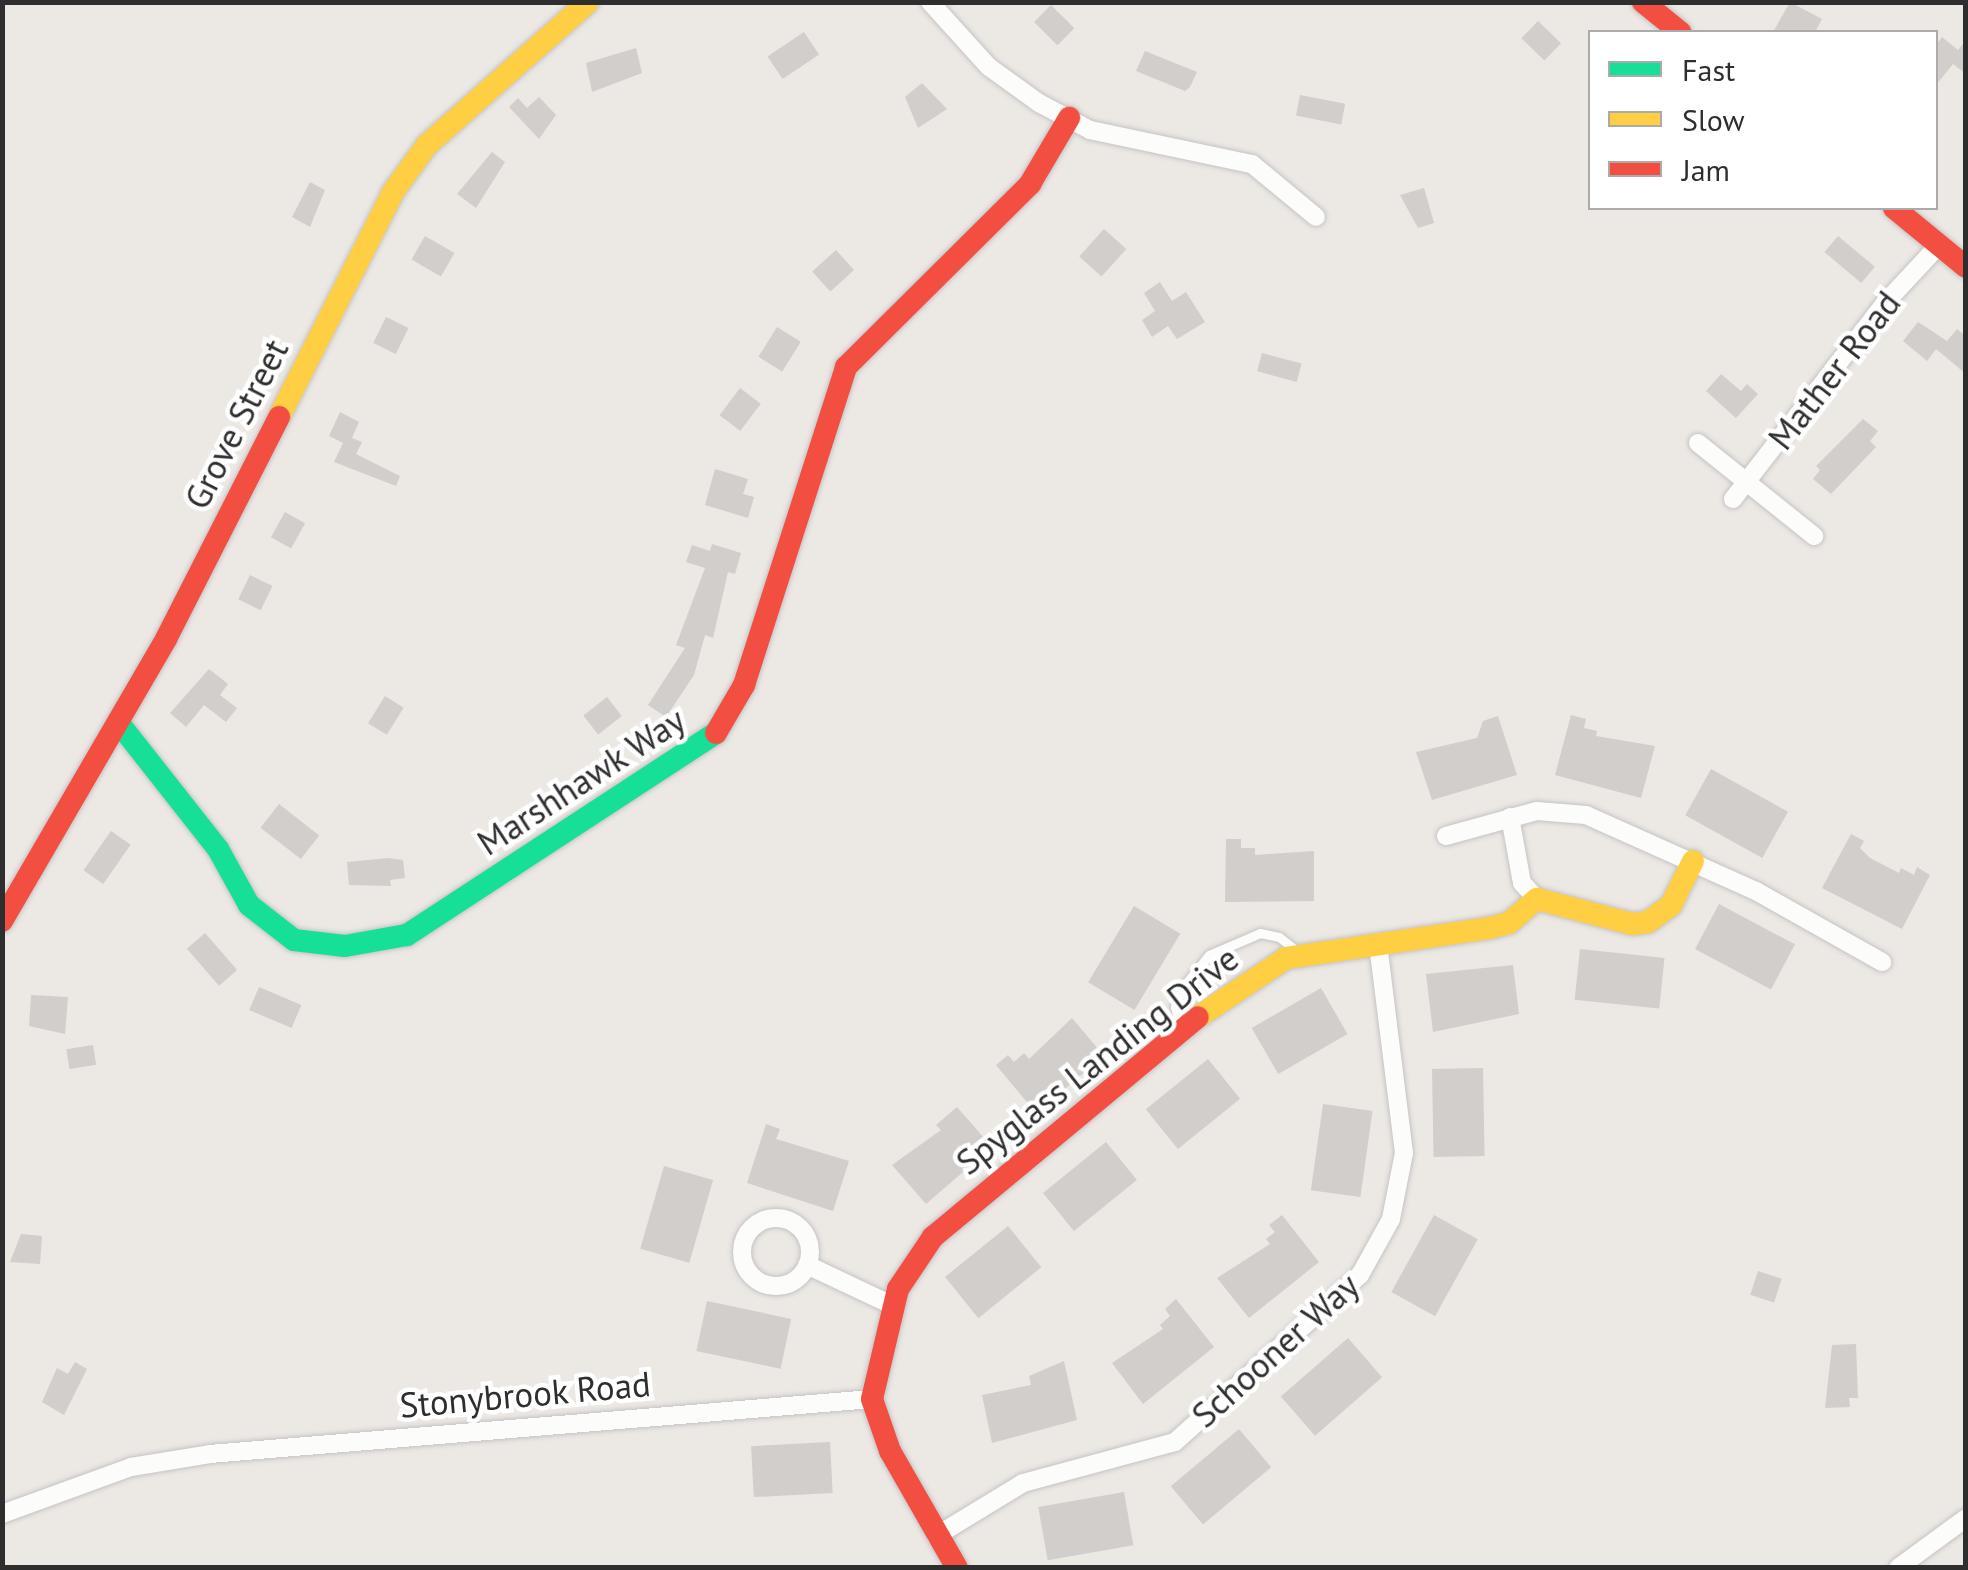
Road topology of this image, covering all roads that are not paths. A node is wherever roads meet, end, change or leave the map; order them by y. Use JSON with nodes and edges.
{"nodes":[{"id":1,"x":588,"y":2,"type":"edge"},
{"id":2,"x":930,"y":2,"type":"edge"},
{"id":3,"x":1643,"y":2,"type":"edge"},
{"id":4,"x":1678,"y":30,"type":"edge"},
{"id":5,"x":1069,"y":118,"type":"junction"},
{"id":6,"x":1896,"y":210,"type":"edge"},
{"id":7,"x":1316,"y":217,"type":"dead end"},
{"id":8,"x":1938,"y":244,"type":"junction"},
{"id":9,"x":1966,"y":266,"type":"edge"},
{"id":10,"x":1698,"y":443,"type":"dead end"},
{"id":11,"x":1747,"y":482,"type":"junction"},
{"id":12,"x":1734,"y":499,"type":"dead end"},
{"id":13,"x":1814,"y":536,"type":"dead end"},
{"id":14,"x":118,"y":722,"type":"junction"},
{"id":15,"x":1510,"y":817,"type":"junction"},
{"id":16,"x":1446,"y":836,"type":"dead end"},
{"id":17,"x":1693,"y":861,"type":"junction"},
{"id":18,"x":1536,"y":899,"type":"junction"},
{"id":19,"x":2,"y":922,"type":"edge"},
{"id":20,"x":1378,"y":943,"type":"junction"},
{"id":21,"x":1300,"y":954,"type":"junction"},
{"id":22,"x":1882,"y":962,"type":"dead end"},
{"id":23,"x":1182,"y":1032,"type":"junction"},
{"id":24,"x":807,"y":1265,"type":"dead end"},
{"id":25,"x":892,"y":1305,"type":"junction"},
{"id":26,"x":872,"y":1399,"type":"junction"},
{"id":27,"x":2,"y":1514,"type":"edge"},
{"id":28,"x":1966,"y":1518,"type":"edge"},
{"id":29,"x":936,"y":1536,"type":"junction"},
{"id":30,"x":957,"y":1568,"type":"edge"},
{"id":31,"x":1898,"y":1568,"type":"edge"}],
"edges":[{"from":1,"to":14,"type":"street","name":"Grove Street"},
{"from":2,"to":5,"type":"street"},
{"from":3,"to":4,"type":"street"},
{"from":5,"to":7,"type":"street"},
{"from":5,"to":14,"type":"street","name":"Marshhawk Way"},
{"from":6,"to":8,"type":"street"},
{"from":8,"to":9,"type":"street"},
{"from":8,"to":11,"type":"street","name":"Mather Road"},
{"from":10,"to":11,"type":"street"},
{"from":11,"to":12,"type":"street","name":"Mather Road"},
{"from":11,"to":13,"type":"street"},
{"from":14,"to":19,"type":"street","name":"Grove Street"},
{"from":15,"to":16,"type":"street"},
{"from":15,"to":17,"type":"street"},
{"from":15,"to":18,"type":"street"},
{"from":17,"to":18,"type":"street"},
{"from":17,"to":22,"type":"street"},
{"from":18,"to":20,"type":"street","name":"Spyglass Landing Drive"},
{"from":20,"to":21,"type":"street","name":"Spyglass Landing Drive"},
{"from":20,"to":29,"type":"street","name":"Schooner Way"},
{"from":21,"to":23,"type":"street","name":"Spyglass Landing Drive"},
{"from":21,"to":23,"type":"lane"},
{"from":23,"to":25,"type":"street","name":"Spyglass Landing Drive"},
{"from":24,"to":25,"type":"street"},
{"from":25,"to":26,"type":"street","name":"Spyglass Landing Drive"},
{"from":26,"to":27,"type":"street","name":"Stonybrook Road"},
{"from":26,"to":29,"type":"street"},
{"from":28,"to":31,"type":"street"},
{"from":29,"to":30,"type":"street"}]}
